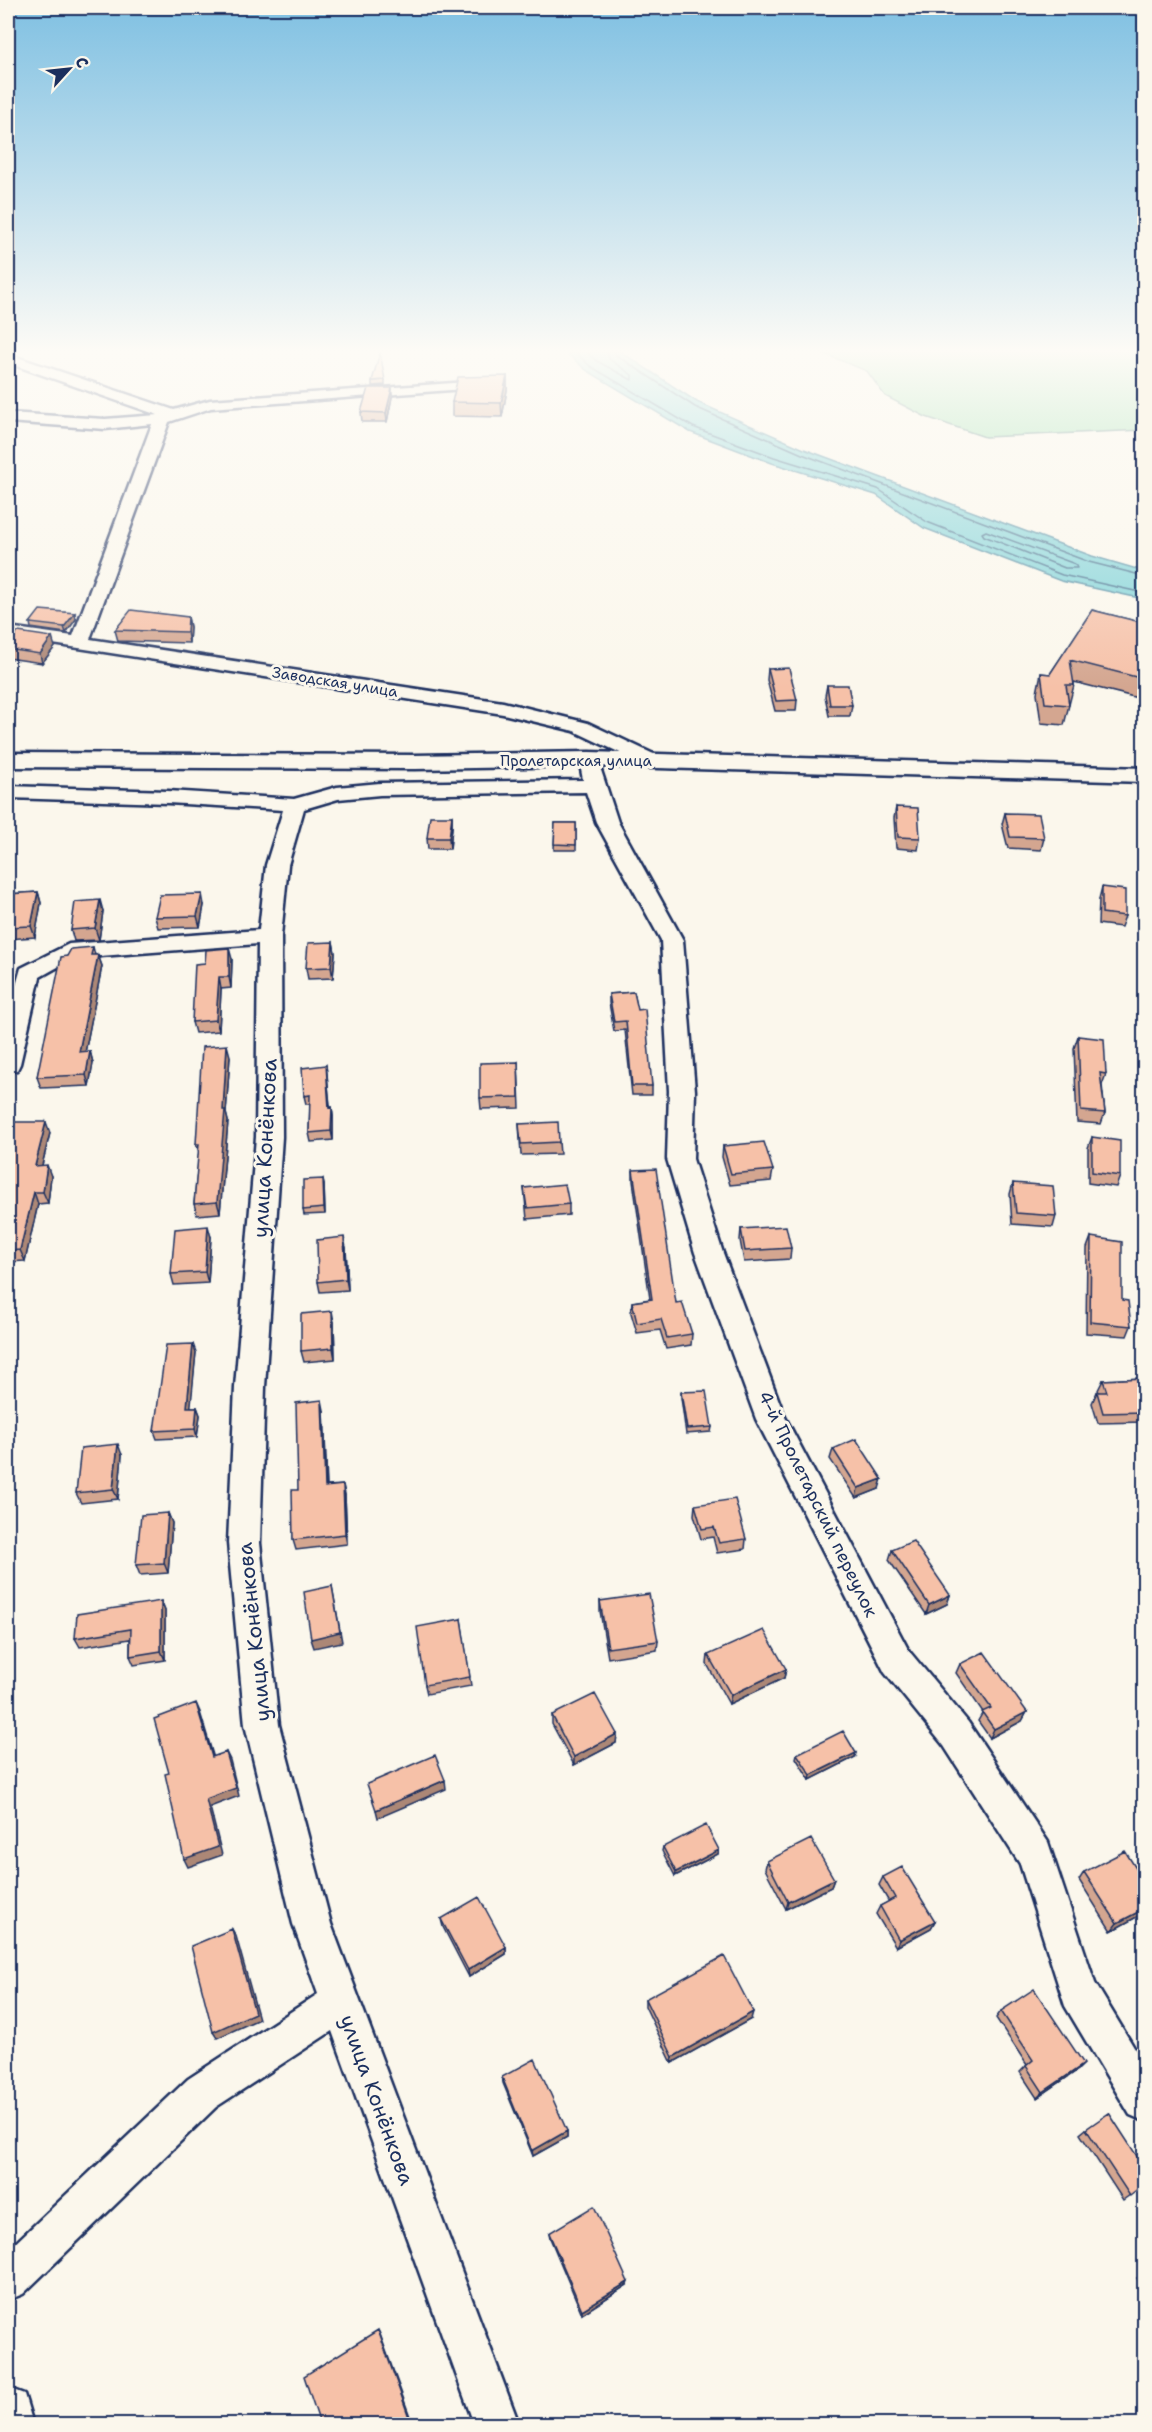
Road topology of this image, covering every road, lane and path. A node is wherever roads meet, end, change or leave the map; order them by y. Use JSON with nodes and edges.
{"nodes":[{"id":1,"x":149,"y":461,"type":"edge"},
{"id":2,"x":8,"y":632,"type":"edge"},
{"id":3,"x":80,"y":644,"type":"junction"},
{"id":4,"x":8,"y":760,"type":"edge"},
{"id":5,"x":655,"y":762,"type":"junction"},
{"id":6,"x":592,"y":772,"type":"junction"},
{"id":7,"x":1144,"y":775,"type":"edge"},
{"id":8,"x":8,"y":792,"type":"edge"},
{"id":9,"x":295,"y":805,"type":"junction"},
{"id":10,"x":270,"y":936,"type":"junction"},
{"id":11,"x":8,"y":1064,"type":"edge"},
{"id":12,"x":341,"y":2002,"type":"junction"},
{"id":13,"x":1144,"y":2101,"type":"edge"},
{"id":14,"x":8,"y":2279,"type":"edge"},
{"id":15,"x":8,"y":2410,"type":"edge"},
{"id":16,"x":11,"y":2424,"type":"edge"},
{"id":17,"x":496,"y":2424,"type":"edge"}],
"edges":[{"from":1,"to":3,"type":"street"},
{"from":2,"to":3,"type":"street","name":"Заводская улица"},
{"from":3,"to":5,"type":"street","name":"Заводская улица"},
{"from":4,"to":6,"type":"main road","name":"Пролетарская улица"},
{"from":5,"to":6,"type":"main road","name":"Пролетарская улица"},
{"from":5,"to":7,"type":"main road","name":"Пролетарская улица"},
{"from":6,"to":9,"type":"street","name":"Пролетарская улица"},
{"from":6,"to":13,"type":"street","name":"4-й Пролетарский переулок"},
{"from":8,"to":9,"type":"street","name":"Пролетарская улица"},
{"from":9,"to":10,"type":"street","name":"улица Конёнкова"},
{"from":10,"to":11,"type":"street"},
{"from":10,"to":12,"type":"street","name":"улица Конёнкова"},
{"from":12,"to":14,"type":"street"},
{"from":12,"to":17,"type":"street","name":"улица Конёнкова"},
{"from":15,"to":16,"type":"street"}]}
